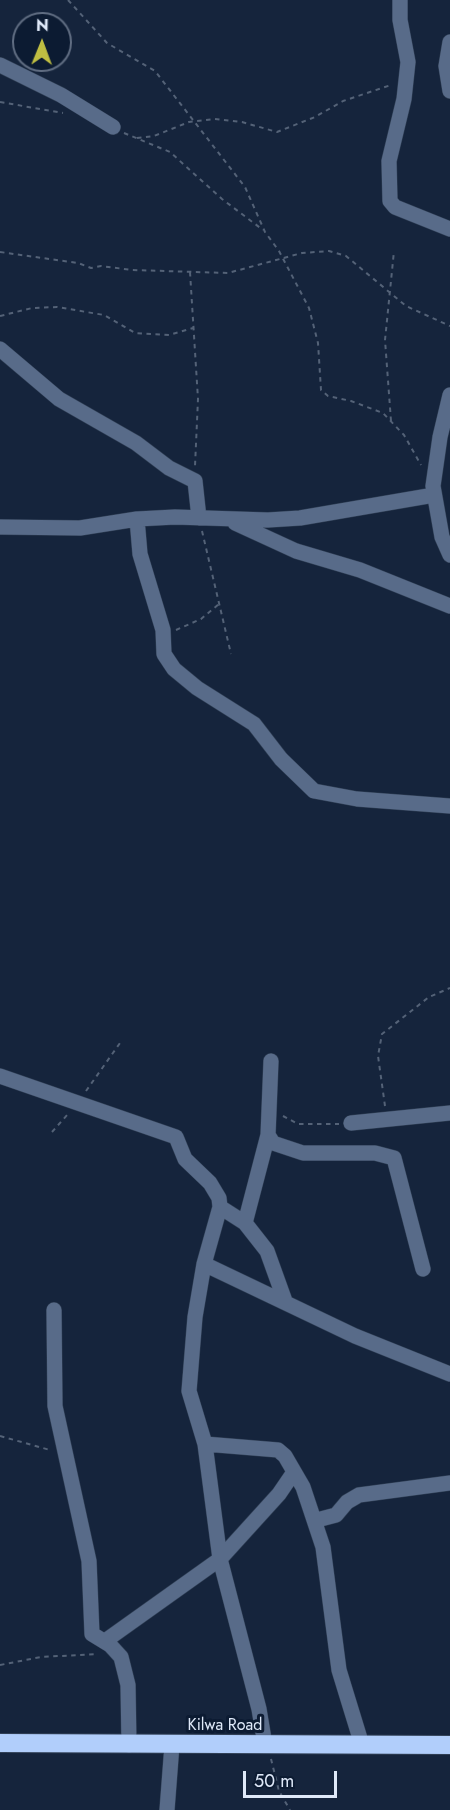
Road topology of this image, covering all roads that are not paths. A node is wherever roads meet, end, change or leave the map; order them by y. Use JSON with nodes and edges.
{"nodes":[{"id":1,"x":400,"y":0,"type":"edge"},
{"id":2,"x":450,"y":42,"type":"edge"},
{"id":3,"x":0,"y":65,"type":"edge"},
{"id":4,"x":450,"y":91,"type":"edge"},
{"id":5,"x":113,"y":127,"type":"road end"},
{"id":6,"x":450,"y":230,"type":"edge"},
{"id":7,"x":0,"y":349,"type":"edge"},
{"id":8,"x":450,"y":394,"type":"edge"},
{"id":9,"x":434,"y":490,"type":"junction"},
{"id":10,"x":199,"y":518,"type":"junction"},
{"id":11,"x":137,"y":519,"type":"junction"},
{"id":12,"x":227,"y":519,"type":"junction"},
{"id":13,"x":0,"y":527,"type":"edge"},
{"id":14,"x":450,"y":555,"type":"edge"},
{"id":15,"x":450,"y":606,"type":"edge"},
{"id":16,"x":450,"y":806,"type":"edge"},
{"id":17,"x":271,"y":1060,"type":"dead end"},
{"id":18,"x":0,"y":1076,"type":"edge"},
{"id":19,"x":450,"y":1113,"type":"edge"},
{"id":20,"x":351,"y":1123,"type":"road end"},
{"id":21,"x":268,"y":1135,"type":"junction"},
{"id":22,"x":220,"y":1207,"type":"junction"},
{"id":23,"x":245,"y":1223,"type":"junction"},
{"id":24,"x":204,"y":1264,"type":"junction"},
{"id":25,"x":423,"y":1269,"type":"dead end"},
{"id":26,"x":285,"y":1301,"type":"junction"},
{"id":27,"x":54,"y":1310,"type":"dead end"},
{"id":28,"x":450,"y":1374,"type":"edge"},
{"id":29,"x":205,"y":1444,"type":"junction"},
{"id":30,"x":294,"y":1472,"type":"junction"},
{"id":31,"x":450,"y":1483,"type":"edge"},
{"id":32,"x":317,"y":1520,"type":"junction"},
{"id":33,"x":220,"y":1558,"type":"junction"},
{"id":34,"x":105,"y":1641,"type":"junction"},
{"id":35,"x":0,"y":1743,"type":"edge"},
{"id":36,"x":129,"y":1745,"type":"junction"},
{"id":37,"x":172,"y":1745,"type":"junction"},
{"id":38,"x":266,"y":1745,"type":"junction"},
{"id":39,"x":362,"y":1745,"type":"junction"},
{"id":40,"x":450,"y":1745,"type":"edge"},
{"id":41,"x":168,"y":1810,"type":"edge"}],
"edges":[{"from":1,"to":6,"type":"street"},
{"from":2,"to":4,"type":"street"},
{"from":3,"to":5,"type":"street"},
{"from":7,"to":10,"type":"street"},
{"from":8,"to":9,"type":"street"},
{"from":9,"to":12,"type":"street"},
{"from":9,"to":14,"type":"street"},
{"from":10,"to":11,"type":"street"},
{"from":10,"to":12,"type":"street"},
{"from":11,"to":13,"type":"street"},
{"from":11,"to":16,"type":"street"},
{"from":12,"to":15,"type":"street"},
{"from":17,"to":21,"type":"street"},
{"from":18,"to":22,"type":"street"},
{"from":19,"to":20,"type":"street"},
{"from":21,"to":23,"type":"street"},
{"from":21,"to":25,"type":"street"},
{"from":22,"to":23,"type":"street"},
{"from":22,"to":24,"type":"street"},
{"from":23,"to":26,"type":"street"},
{"from":24,"to":26,"type":"street"},
{"from":24,"to":29,"type":"street"},
{"from":26,"to":28,"type":"street"},
{"from":27,"to":34,"type":"street"},
{"from":29,"to":30,"type":"street"},
{"from":29,"to":33,"type":"street"},
{"from":30,"to":32,"type":"street"},
{"from":30,"to":33,"type":"street"},
{"from":31,"to":32,"type":"street"},
{"from":32,"to":39,"type":"street"},
{"from":33,"to":34,"type":"street"},
{"from":33,"to":38,"type":"street"},
{"from":34,"to":36,"type":"street"},
{"from":35,"to":36,"type":"highway","name":"Kilwa Road"},
{"from":36,"to":37,"type":"highway","name":"Kilwa Road"},
{"from":37,"to":38,"type":"highway","name":"Kilwa Road"},
{"from":37,"to":41,"type":"street"},
{"from":38,"to":39,"type":"highway","name":"Kilwa Road"},
{"from":39,"to":40,"type":"highway","name":"Kilwa Road"}]}
